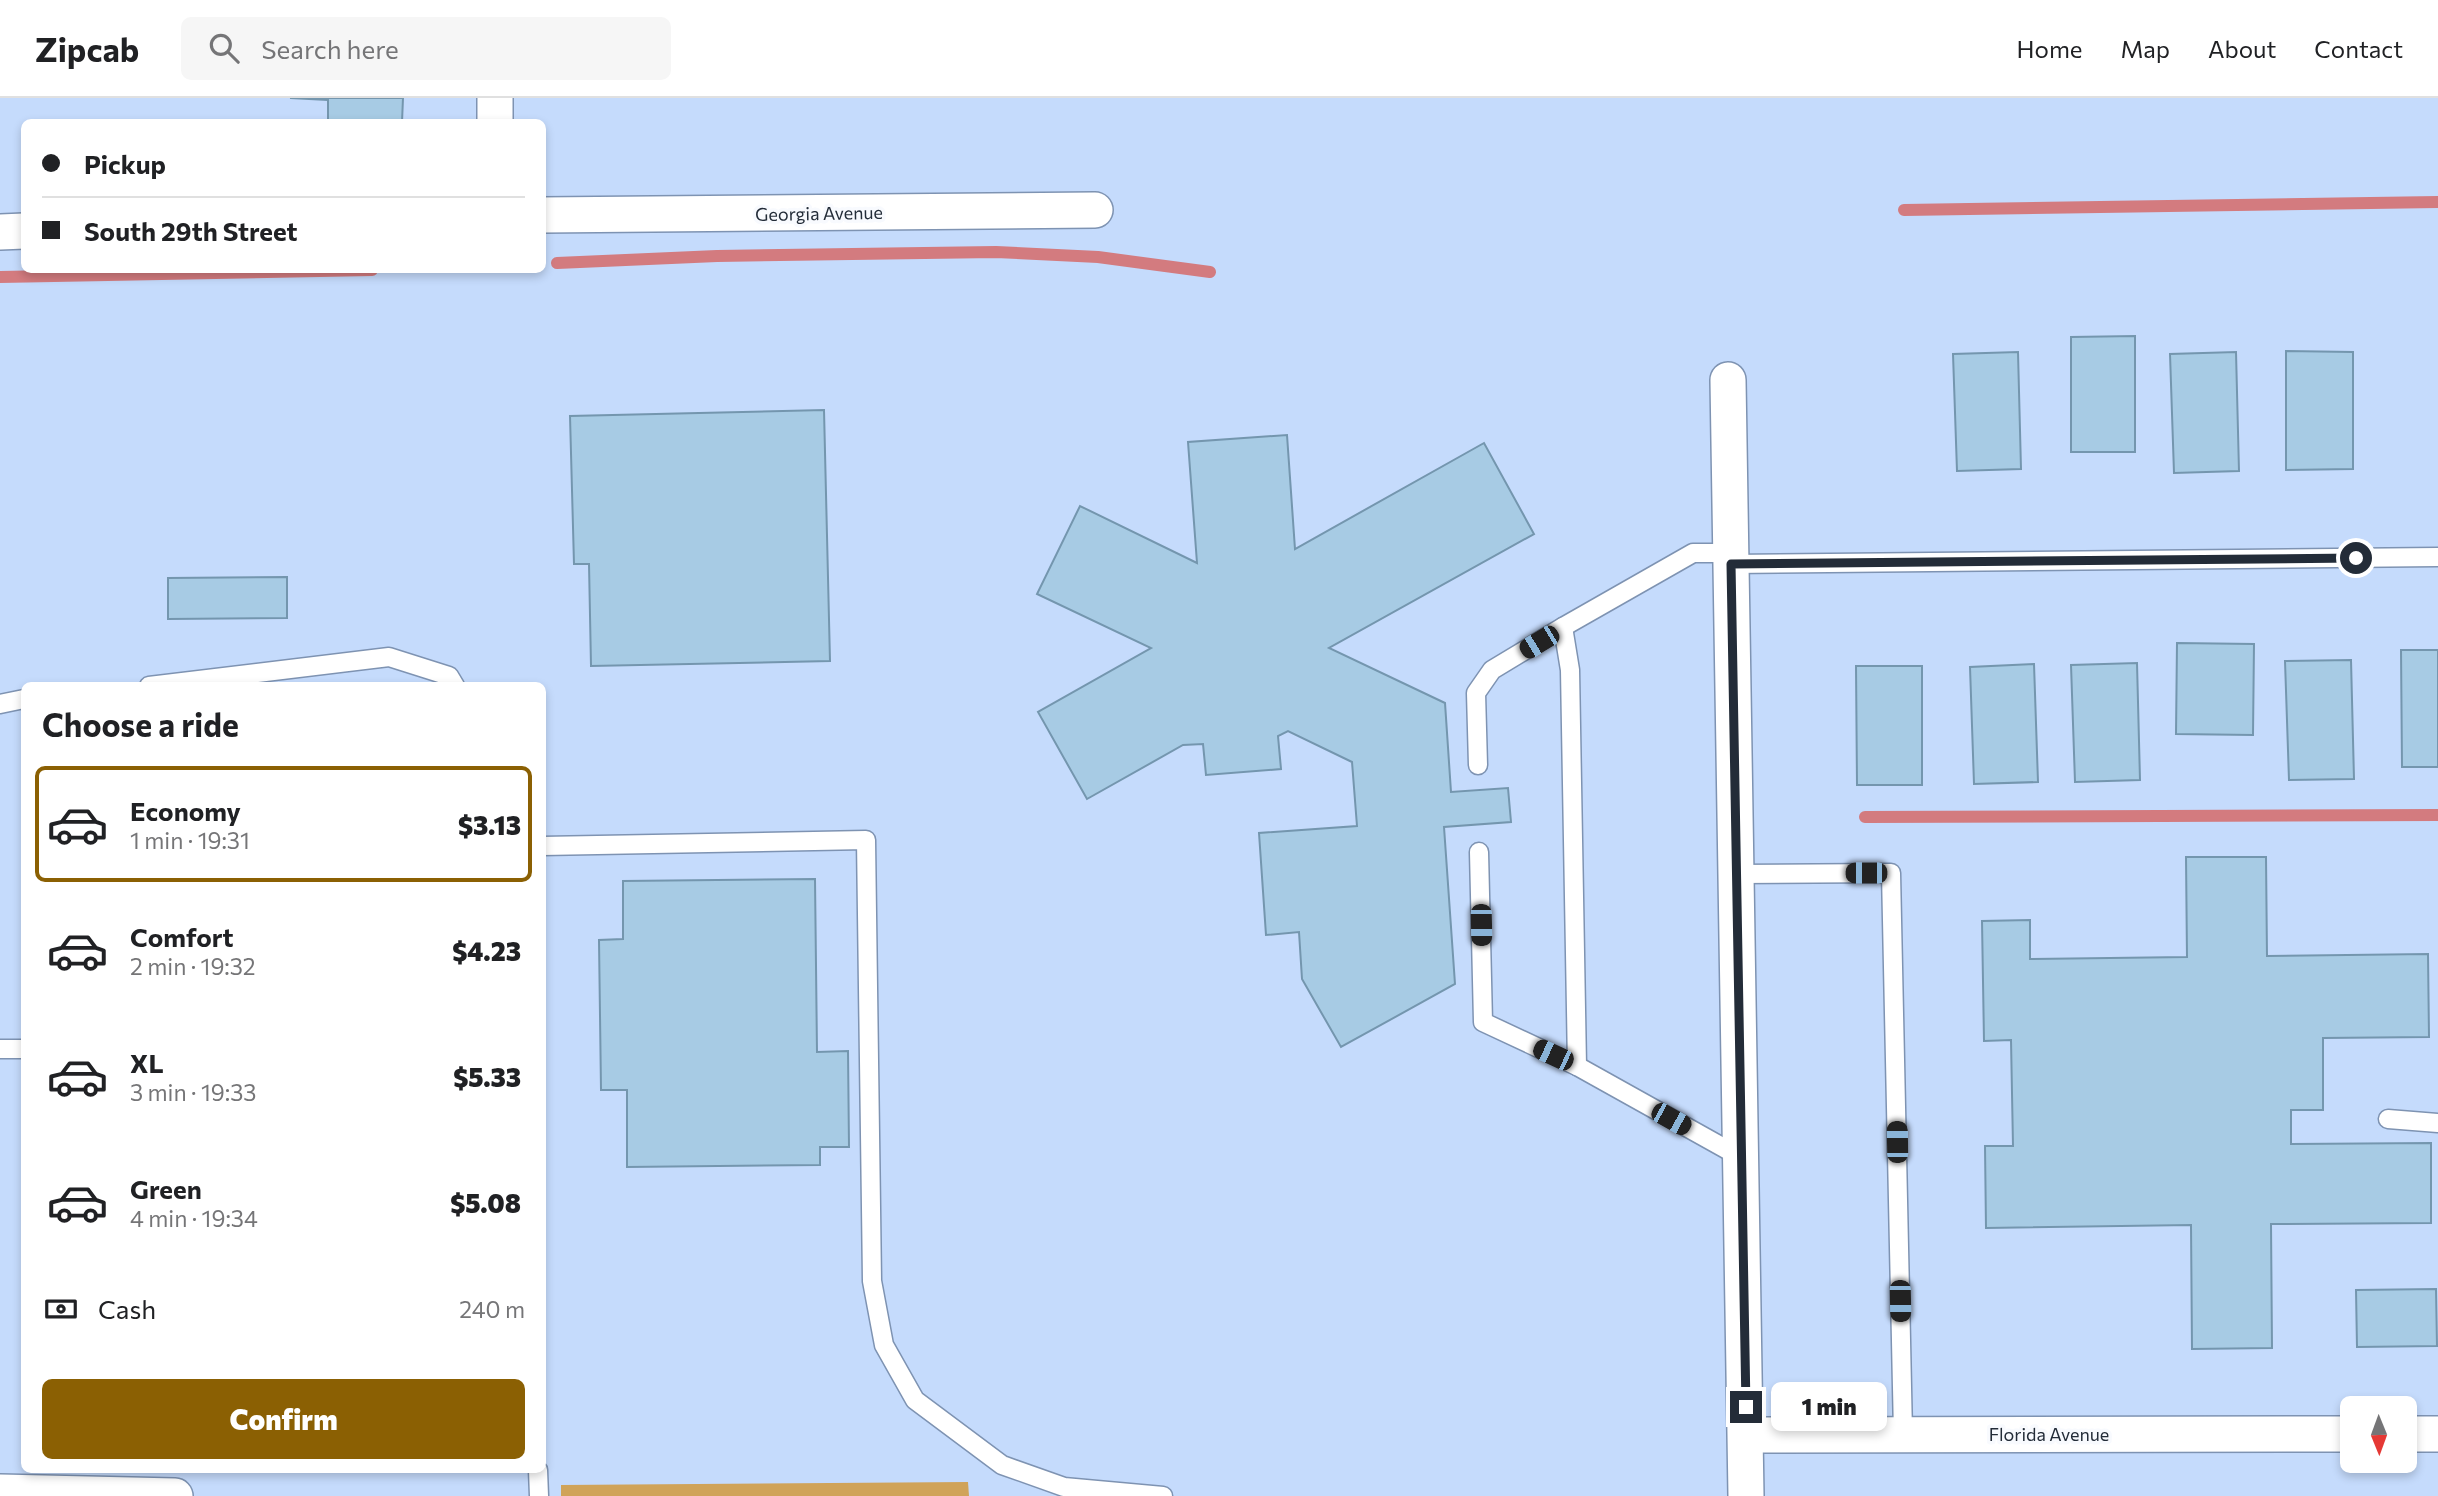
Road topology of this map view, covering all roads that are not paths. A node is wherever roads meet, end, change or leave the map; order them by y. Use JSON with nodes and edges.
{"nodes":[{"id":1,"x":495,"y":98,"type":"edge"},
{"id":2,"x":495,"y":119,"type":"edge"},
{"id":3,"x":1095,"y":210,"type":"dead end"},
{"id":4,"x":546,"y":215,"type":"edge"},
{"id":5,"x":21,"y":231,"type":"edge"},
{"id":6,"x":0,"y":232,"type":"edge"},
{"id":7,"x":1728,"y":380,"type":"dead end"},
{"id":8,"x":2438,"y":557,"type":"edge"},
{"id":9,"x":1731,"y":558,"type":"junction"},
{"id":10,"x":1563,"y":628,"type":"junction"},
{"id":11,"x":182,"y":682,"type":"edge"},
{"id":12,"x":453,"y":682,"type":"edge"},
{"id":13,"x":21,"y":700,"type":"edge"},
{"id":14,"x":0,"y":704,"type":"edge"},
{"id":15,"x":1478,"y":765,"type":"dead end"},
{"id":16,"x":546,"y":846,"type":"edge"},
{"id":17,"x":1479,"y":852,"type":"dead end"},
{"id":18,"x":1737,"y":874,"type":"junction"},
{"id":19,"x":0,"y":1049,"type":"edge"},
{"id":20,"x":21,"y":1049,"type":"edge"},
{"id":21,"x":1577,"y":1066,"type":"junction"},
{"id":22,"x":2388,"y":1119,"type":"dead end"},
{"id":23,"x":2438,"y":1124,"type":"edge"},
{"id":24,"x":1742,"y":1158,"type":"junction"},
{"id":25,"x":1903,"y":1434,"type":"junction"},
{"id":26,"x":2340,"y":1434,"type":"edge"},
{"id":27,"x":2417,"y":1434,"type":"edge"},
{"id":28,"x":2438,"y":1434,"type":"edge"},
{"id":29,"x":1746,"y":1435,"type":"junction"},
{"id":30,"x":538,"y":1473,"type":"edge"},
{"id":31,"x":0,"y":1492,"type":"edge"},
{"id":32,"x":175,"y":1496,"type":"edge"},
{"id":33,"x":539,"y":1496,"type":"edge"},
{"id":34,"x":1163,"y":1496,"type":"edge"},
{"id":35,"x":1746,"y":1496,"type":"edge"}],
"edges":[{"from":1,"to":2,"type":"street"},
{"from":3,"to":4,"type":"street","name":"Georgia Avenue"},
{"from":5,"to":6,"type":"street"},
{"from":7,"to":9,"type":"street"},
{"from":8,"to":9,"type":"lane"},
{"from":9,"to":10,"type":"lane"},
{"from":9,"to":18,"type":"street"},
{"from":10,"to":15,"type":"lane"},
{"from":10,"to":21,"type":"lane"},
{"from":11,"to":12,"type":"lane"},
{"from":13,"to":14,"type":"lane"},
{"from":16,"to":34,"type":"lane"},
{"from":17,"to":21,"type":"lane"},
{"from":18,"to":24,"type":"street"},
{"from":18,"to":25,"type":"lane"},
{"from":19,"to":20,"type":"lane"},
{"from":21,"to":24,"type":"lane"},
{"from":22,"to":23,"type":"lane"},
{"from":24,"to":29,"type":"street"},
{"from":25,"to":26,"type":"street","name":"Florida Avenue"},
{"from":25,"to":29,"type":"street","name":"Florida Avenue"},
{"from":27,"to":28,"type":"street"},
{"from":29,"to":35,"type":"street"},
{"from":30,"to":33,"type":"lane"},
{"from":31,"to":32,"type":"street"}]}
